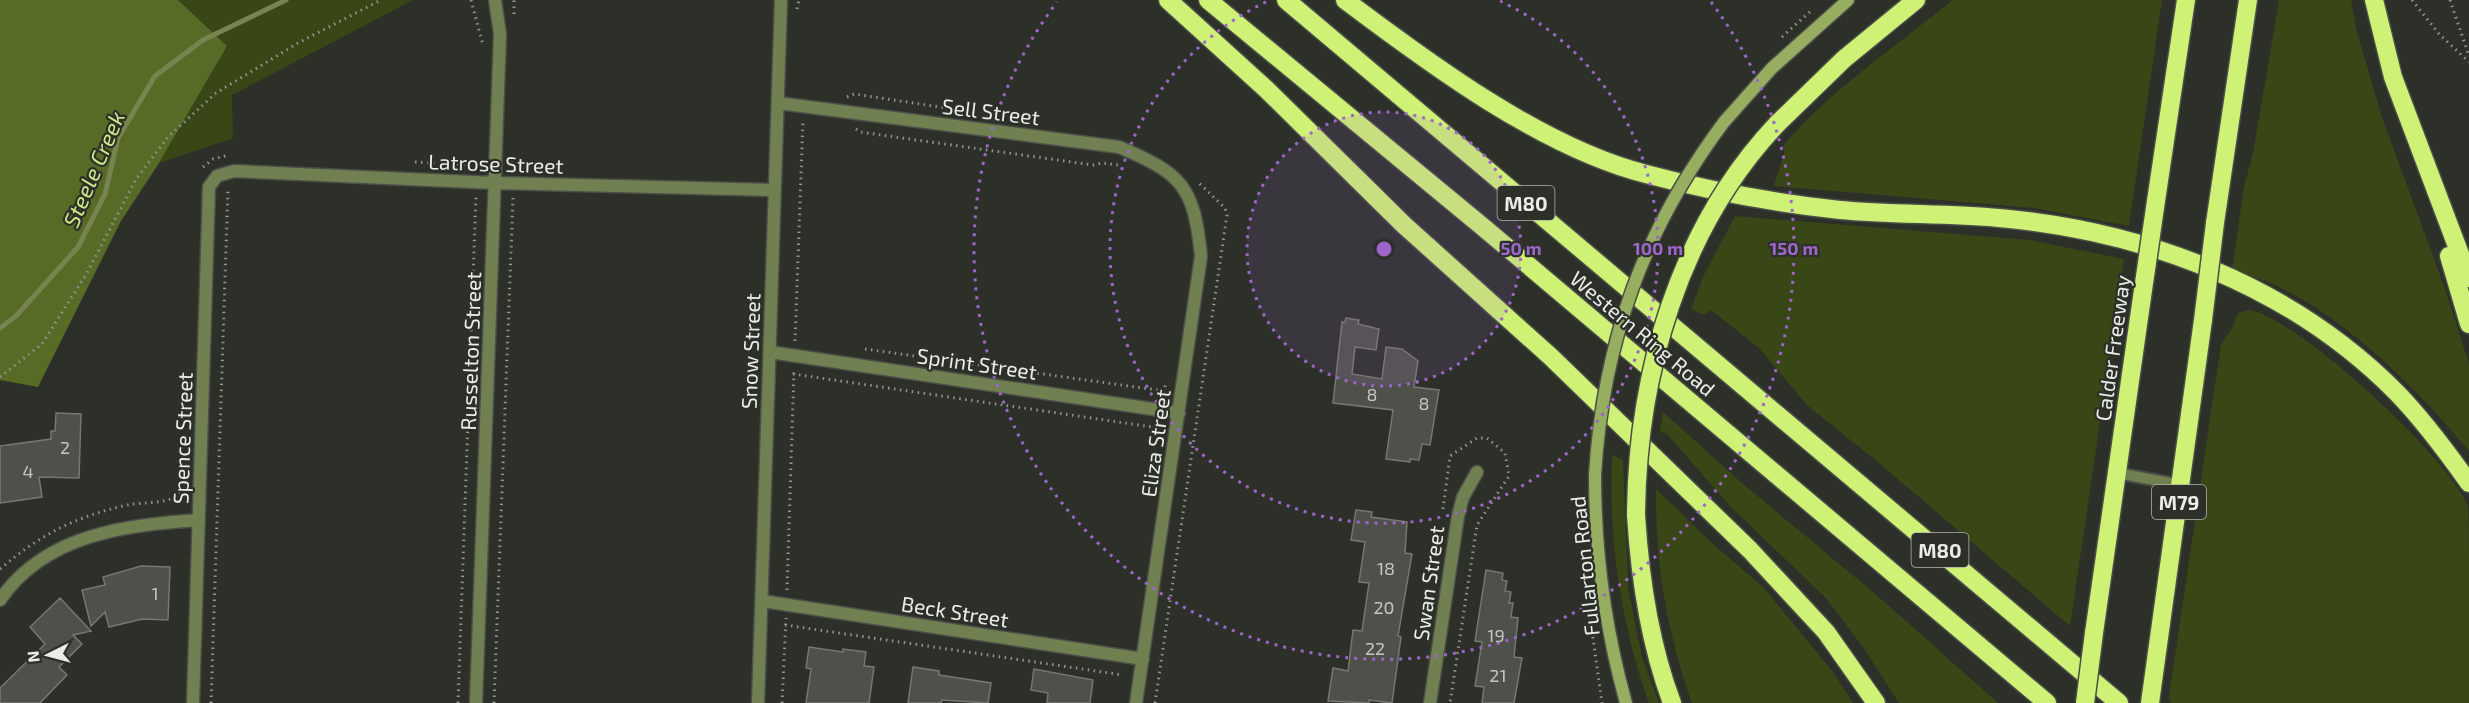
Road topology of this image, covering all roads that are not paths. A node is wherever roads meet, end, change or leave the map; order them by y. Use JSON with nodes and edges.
{"nodes":[{"id":1,"x":495,"y":0,"type":"edge"},
{"id":2,"x":781,"y":0,"type":"edge"},
{"id":3,"x":1168,"y":0,"type":"edge"},
{"id":4,"x":1208,"y":0,"type":"edge"},
{"id":5,"x":1286,"y":0,"type":"edge"},
{"id":6,"x":1345,"y":0,"type":"edge"},
{"id":7,"x":1848,"y":0,"type":"edge"},
{"id":8,"x":1916,"y":0,"type":"edge"},
{"id":9,"x":2186,"y":0,"type":"edge"},
{"id":10,"x":2248,"y":0,"type":"edge"},
{"id":11,"x":2374,"y":0,"type":"edge"},
{"id":12,"x":778,"y":103,"type":"junction"},
{"id":13,"x":2414,"y":133,"type":"junction"},
{"id":14,"x":217,"y":176,"type":"joint"},
{"id":15,"x":495,"y":183,"type":"junction"},
{"id":16,"x":775,"y":190,"type":"junction"},
{"id":17,"x":1186,"y":190,"type":"joint"},
{"id":18,"x":2469,"y":278,"type":"edge"},
{"id":19,"x":2469,"y":324,"type":"edge"},
{"id":20,"x":770,"y":352,"type":"junction"},
{"id":21,"x":1179,"y":413,"type":"junction"},
{"id":22,"x":1477,"y":472,"type":"dead end"},
{"id":23,"x":2117,"y":473,"type":"junction"},
{"id":24,"x":2469,"y":483,"type":"edge"},
{"id":25,"x":2181,"y":485,"type":"junction"},
{"id":26,"x":199,"y":520,"type":"junction"},
{"id":27,"x":0,"y":600,"type":"edge"},
{"id":28,"x":762,"y":601,"type":"junction"},
{"id":29,"x":1143,"y":659,"type":"junction"},
{"id":30,"x":193,"y":703,"type":"edge"},
{"id":31,"x":476,"y":703,"type":"edge"},
{"id":32,"x":759,"y":703,"type":"edge"},
{"id":33,"x":1136,"y":703,"type":"edge"},
{"id":34,"x":1430,"y":703,"type":"edge"},
{"id":35,"x":1626,"y":703,"type":"edge"},
{"id":36,"x":1672,"y":703,"type":"edge"},
{"id":37,"x":1876,"y":703,"type":"edge"},
{"id":38,"x":2047,"y":703,"type":"edge"},
{"id":39,"x":2085,"y":703,"type":"edge"},
{"id":40,"x":2119,"y":703,"type":"edge"},
{"id":41,"x":2150,"y":703,"type":"edge"}],
"edges":[{"from":1,"to":15,"type":"street","name":"Russelton Street"},
{"from":2,"to":12,"type":"street","name":"Snow Street"},
{"from":3,"to":37,"type":"highway"},
{"from":4,"to":38,"type":"highway","name":"Western Ring Road","number":"M80"},
{"from":5,"to":40,"type":"highway","name":"Western Ring Road","number":"M80"},
{"from":6,"to":24,"type":"highway"},
{"from":7,"to":35,"type":"main road","name":"Fullarton Road","bridge":true},
{"from":8,"to":36,"type":"highway","bridge":true},
{"from":9,"to":23,"type":"highway","name":"Calder Freeway","bridge":true},
{"from":10,"to":25,"type":"highway","number":"M79","bridge":true},
{"from":11,"to":13,"type":"highway"},
{"from":12,"to":16,"type":"street","name":"Snow Street"},
{"from":12,"to":17,"type":"street","name":"Sell Street"},
{"from":13,"to":18,"type":"highway"},
{"from":13,"to":19,"type":"highway"},
{"from":14,"to":15,"type":"street","name":"Latrose Street"},
{"from":14,"to":26,"type":"street","name":"Spence Street"},
{"from":15,"to":16,"type":"street","name":"Latrose Street"},
{"from":15,"to":31,"type":"street","name":"Russelton Street"},
{"from":16,"to":20,"type":"street","name":"Snow Street"},
{"from":17,"to":21,"type":"street","name":"Eliza Street"},
{"from":20,"to":21,"type":"street","name":"Sprint Street"},
{"from":20,"to":28,"type":"street","name":"Snow Street"},
{"from":21,"to":29,"type":"street","name":"Eliza Street"},
{"from":22,"to":34,"type":"street","name":"Swan Street"},
{"from":23,"to":25,"type":"lane"},
{"from":23,"to":39,"type":"highway","name":"Calder Freeway","bridge":true},
{"from":25,"to":41,"type":"highway","number":"M79"},
{"from":26,"to":27,"type":"street"},
{"from":26,"to":30,"type":"street","name":"Spence Street"},
{"from":28,"to":29,"type":"street","name":"Beck Street"},
{"from":28,"to":32,"type":"street","name":"Snow Street"},
{"from":29,"to":33,"type":"street","name":"Eliza Street"}]}
